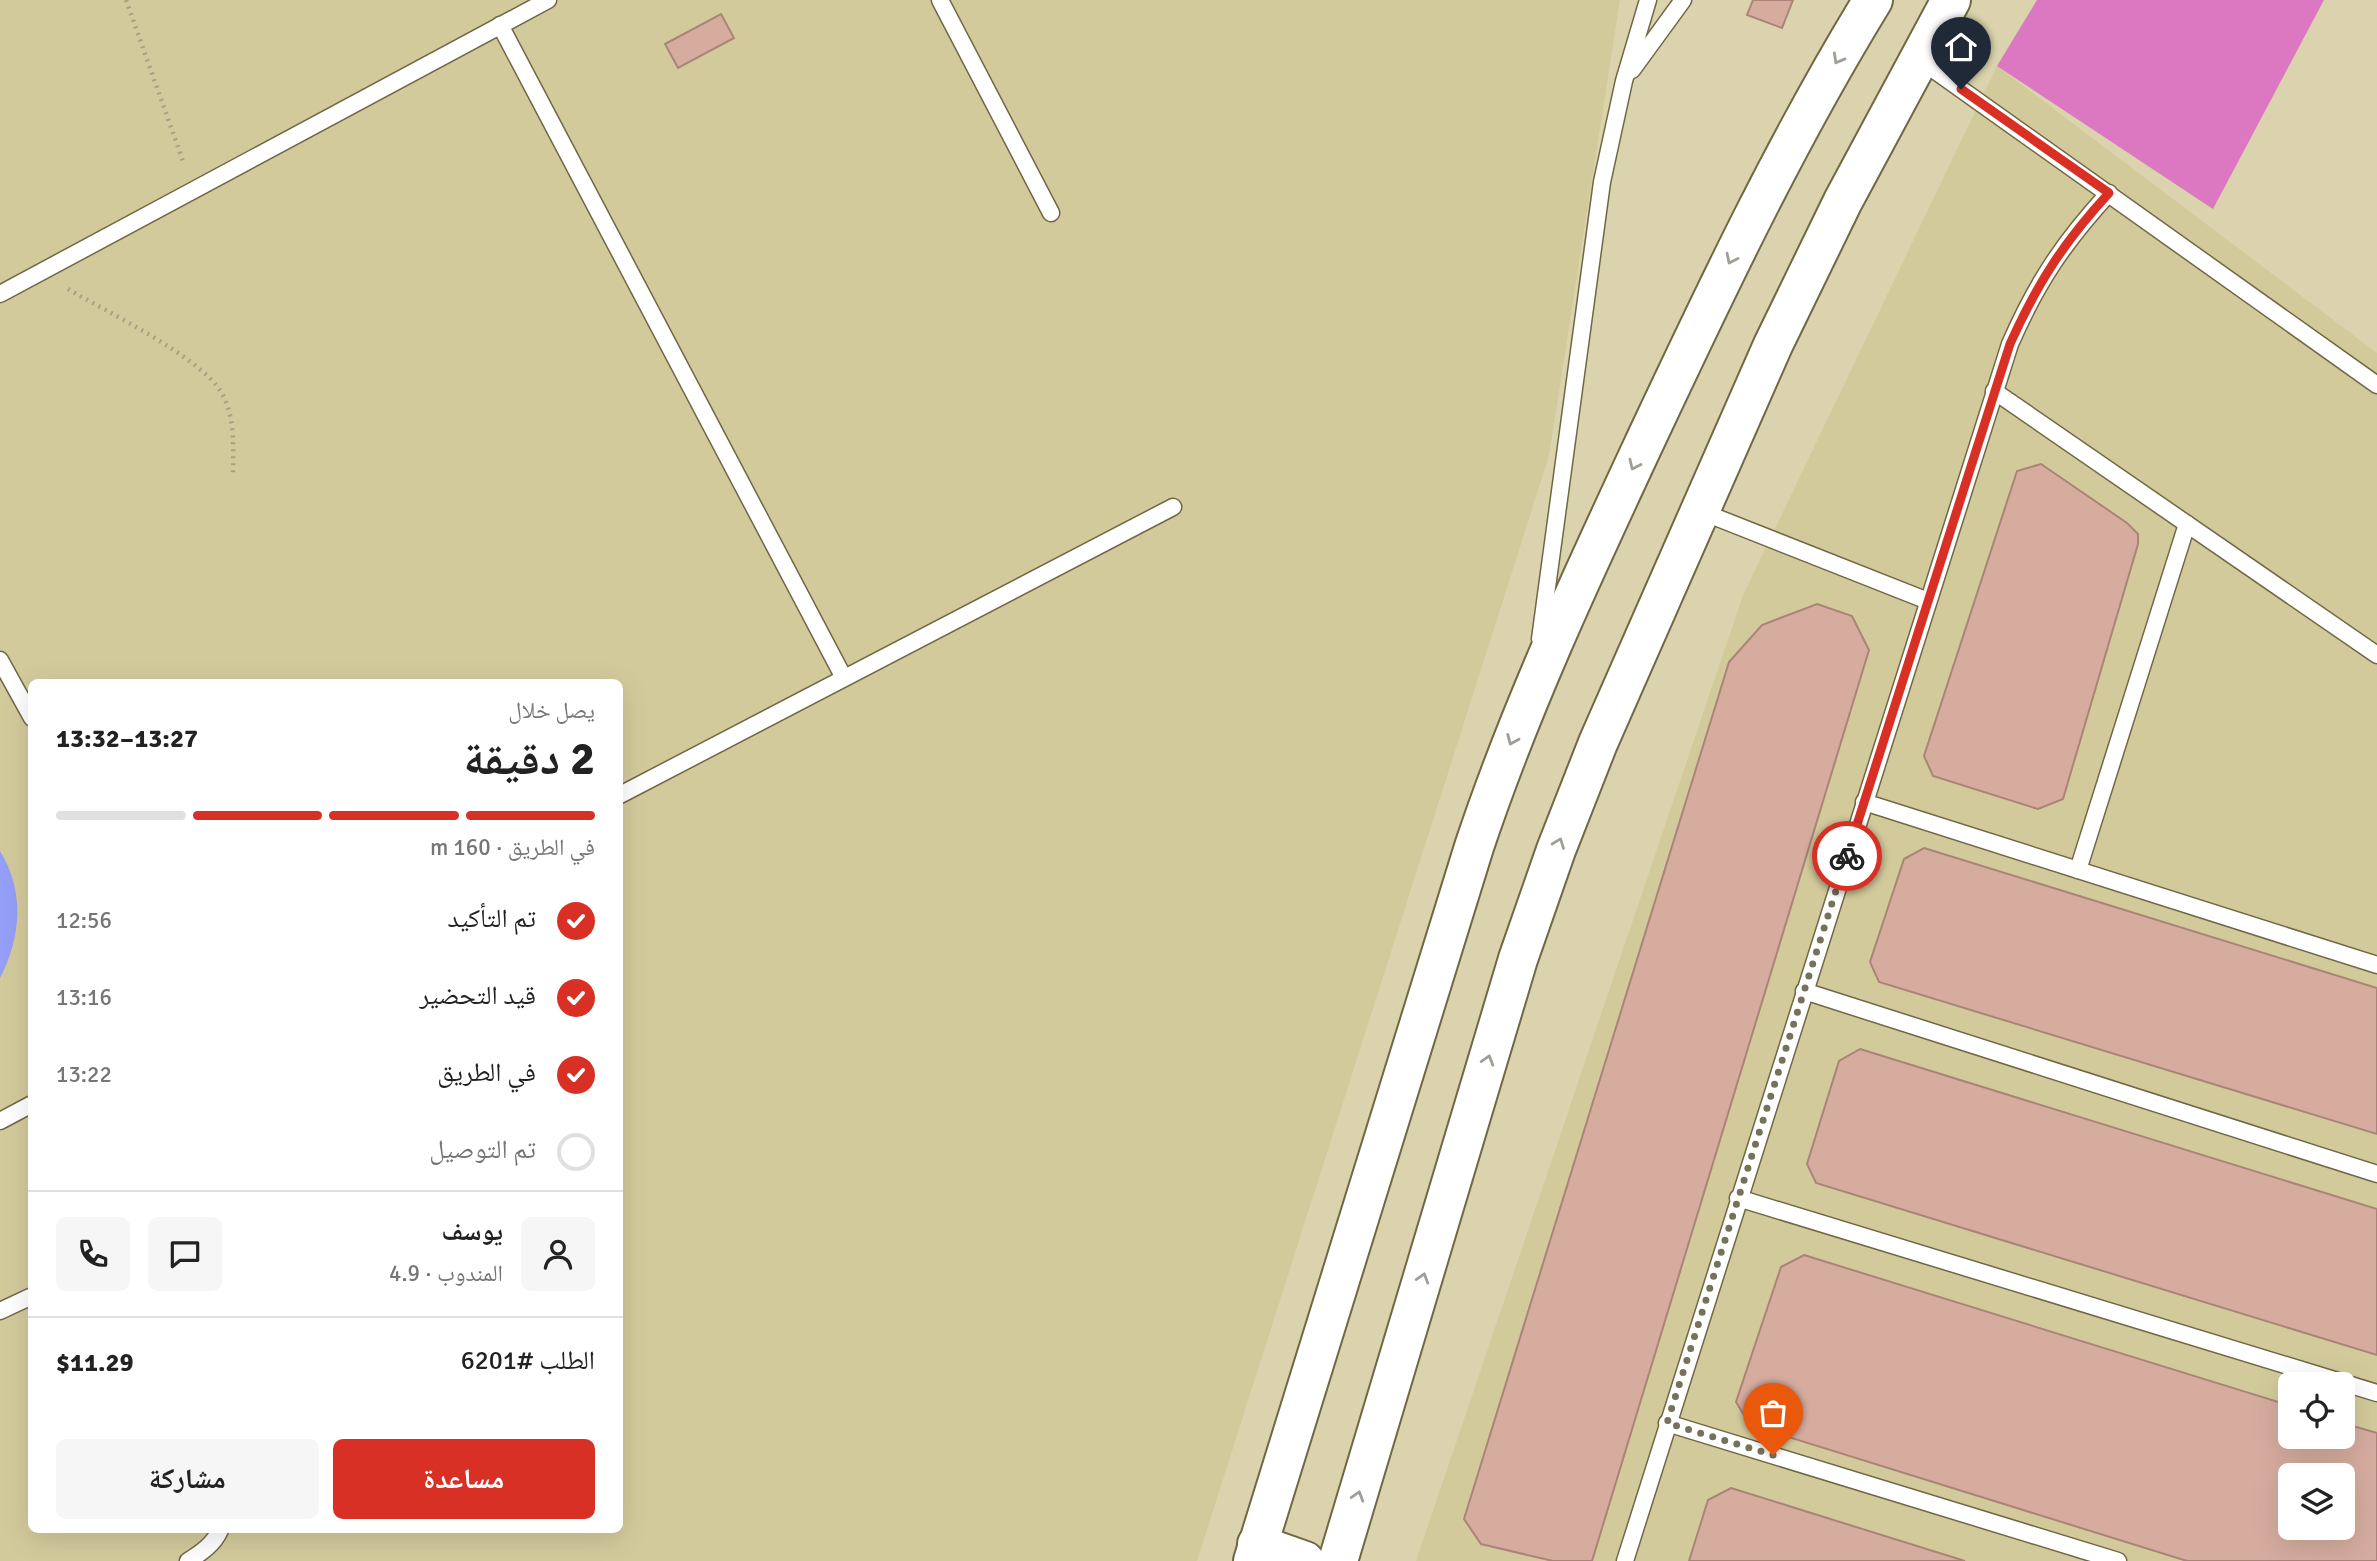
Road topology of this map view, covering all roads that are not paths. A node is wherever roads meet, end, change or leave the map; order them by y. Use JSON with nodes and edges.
{"nodes":[{"id":1,"x":548,"y":0,"type":"edge"},
{"id":2,"x":940,"y":0,"type":"edge"},
{"id":3,"x":1648,"y":0,"type":"edge"},
{"id":4,"x":1683,"y":0,"type":"edge"},
{"id":5,"x":1873,"y":0,"type":"edge"},
{"id":6,"x":1951,"y":0,"type":"edge"},
{"id":7,"x":500,"y":25,"type":"junction"},
{"id":8,"x":1918,"y":59,"type":"junction"},
{"id":9,"x":1624,"y":81,"type":"junction"},
{"id":10,"x":2109,"y":193,"type":"junction"},
{"id":11,"x":1051,"y":213,"type":"dead end"},
{"id":12,"x":0,"y":294,"type":"edge"},
{"id":13,"x":2377,"y":385,"type":"edge"},
{"id":14,"x":1994,"y":391,"type":"junction"},
{"id":15,"x":1173,"y":507,"type":"dead end"},
{"id":16,"x":1698,"y":510,"type":"junction"},
{"id":17,"x":2187,"y":524,"type":"junction"},
{"id":18,"x":1928,"y":601,"type":"junction"},
{"id":19,"x":2377,"y":655,"type":"edge"},
{"id":20,"x":0,"y":660,"type":"edge"},
{"id":21,"x":844,"y":678,"type":"junction"},
{"id":22,"x":1533,"y":689,"type":"junction"},
{"id":23,"x":28,"y":711,"type":"edge"},
{"id":24,"x":623,"y":793,"type":"edge"},
{"id":25,"x":1864,"y":802,"type":"junction"},
{"id":26,"x":2078,"y":870,"type":"junction"},
{"id":27,"x":2377,"y":965,"type":"edge"},
{"id":28,"x":1804,"y":991,"type":"junction"},
{"id":29,"x":28,"y":1106,"type":"edge"},
{"id":30,"x":0,"y":1121,"type":"edge"},
{"id":31,"x":2377,"y":1174,"type":"edge"},
{"id":32,"x":1738,"y":1198,"type":"junction"},
{"id":33,"x":28,"y":1298,"type":"edge"},
{"id":34,"x":0,"y":1311,"type":"edge"},
{"id":35,"x":2377,"y":1393,"type":"edge"},
{"id":36,"x":1667,"y":1423,"type":"junction"},
{"id":37,"x":219,"y":1533,"type":"edge"},
{"id":38,"x":1255,"y":1552,"type":"edge"},
{"id":39,"x":188,"y":1561,"type":"edge"},
{"id":40,"x":1305,"y":1561,"type":"edge"},
{"id":41,"x":1338,"y":1561,"type":"edge"},
{"id":42,"x":1625,"y":1561,"type":"edge"},
{"id":43,"x":2118,"y":1561,"type":"edge"}],
"edges":[{"from":1,"to":7,"type":"lane"},
{"from":2,"to":11,"type":"lane"},
{"from":3,"to":9,"type":"lane"},
{"from":4,"to":9,"type":"lane"},
{"from":5,"to":22,"type":"street","one_way":true},
{"from":6,"to":8,"type":"street"},
{"from":7,"to":12,"type":"lane"},
{"from":7,"to":21,"type":"lane"},
{"from":8,"to":10,"type":"lane"},
{"from":8,"to":16,"type":"street"},
{"from":9,"to":22,"type":"lane"},
{"from":10,"to":13,"type":"lane"},
{"from":10,"to":14,"type":"lane"},
{"from":14,"to":17,"type":"lane"},
{"from":14,"to":18,"type":"lane"},
{"from":15,"to":21,"type":"lane"},
{"from":16,"to":18,"type":"lane"},
{"from":41,"to":16,"type":"street","one_way":true},
{"from":17,"to":19,"type":"lane"},
{"from":17,"to":26,"type":"lane"},
{"from":18,"to":25,"type":"lane"},
{"from":20,"to":23,"type":"lane"},
{"from":21,"to":24,"type":"lane"},
{"from":22,"to":38,"type":"street","one_way":true},
{"from":25,"to":26,"type":"lane"},
{"from":25,"to":28,"type":"lane"},
{"from":26,"to":27,"type":"lane"},
{"from":28,"to":31,"type":"lane"},
{"from":28,"to":32,"type":"lane"},
{"from":29,"to":30,"type":"lane"},
{"from":32,"to":35,"type":"lane"},
{"from":32,"to":36,"type":"lane"},
{"from":33,"to":34,"type":"lane"},
{"from":36,"to":42,"type":"lane"},
{"from":36,"to":43,"type":"lane"},
{"from":37,"to":39,"type":"lane"},
{"from":38,"to":40,"type":"street"}]}
